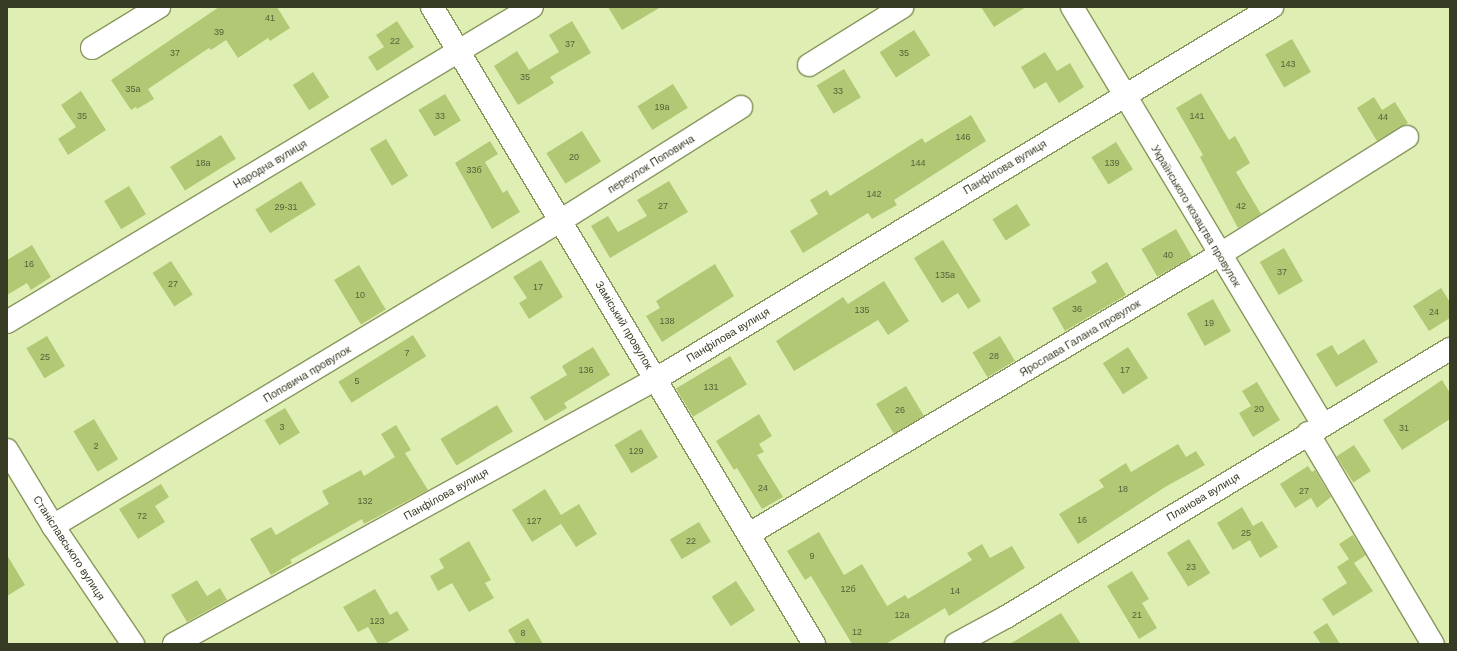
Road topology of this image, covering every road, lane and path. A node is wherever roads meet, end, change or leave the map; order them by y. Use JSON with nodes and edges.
{"nodes":[{"id":1,"x":159,"y":7,"type":"edge"},
{"id":2,"x":432,"y":7,"type":"edge"},
{"id":3,"x":532,"y":7,"type":"edge"},
{"id":4,"x":902,"y":7,"type":"edge"},
{"id":5,"x":1072,"y":7,"type":"edge"},
{"id":6,"x":1272,"y":7,"type":"edge"},
{"id":7,"x":92,"y":48,"type":"dead end"},
{"id":8,"x":458,"y":51,"type":"junction"},
{"id":9,"x":809,"y":65,"type":"dead end"},
{"id":10,"x":1124,"y":95,"type":"junction"},
{"id":11,"x":741,"y":107,"type":"dead end"},
{"id":12,"x":1407,"y":137,"type":"dead end"},
{"id":13,"x":560,"y":221,"type":"junction"},
{"id":14,"x":1219,"y":255,"type":"junction"},
{"id":15,"x":7,"y":322,"type":"edge"},
{"id":16,"x":1450,"y":350,"type":"edge"},
{"id":17,"x":656,"y":379,"type":"junction"},
{"id":18,"x":1315,"y":429,"type":"junction"},
{"id":19,"x":7,"y":450,"type":"edge"},
{"id":20,"x":53,"y":526,"type":"junction"},
{"id":21,"x":749,"y":534,"type":"junction"},
{"id":22,"x":133,"y":644,"type":"edge"},
{"id":23,"x":174,"y":644,"type":"edge"},
{"id":24,"x":814,"y":644,"type":"edge"},
{"id":25,"x":956,"y":644,"type":"edge"},
{"id":26,"x":1433,"y":644,"type":"edge"}],
"edges":[{"from":1,"to":7,"type":"street"},
{"from":2,"to":8,"type":"street","name":"Заміський провулок"},
{"from":3,"to":8,"type":"street","name":"Народна вулиця"},
{"from":4,"to":9,"type":"street"},
{"from":5,"to":10,"type":"street","name":"Українського козацтва провулок"},
{"from":6,"to":10,"type":"street","name":"Панфілова вулиця"},
{"from":8,"to":13,"type":"street","name":"Заміський провулок"},
{"from":8,"to":15,"type":"street","name":"Народна вулиця"},
{"from":10,"to":14,"type":"street","name":"Українського козацтва провулок"},
{"from":10,"to":17,"type":"street","name":"Панфілова вулиця"},
{"from":11,"to":13,"type":"street","name":"переулок Поповича"},
{"from":12,"to":14,"type":"street","name":"Ярослава Галана провулок"},
{"from":13,"to":17,"type":"street","name":"Заміський провулок"},
{"from":13,"to":20,"type":"street","name":"Поповича провулок"},
{"from":14,"to":18,"type":"street","name":"Українського козацтва провулок"},
{"from":14,"to":21,"type":"street","name":"Ярослава Галана провулок"},
{"from":16,"to":18,"type":"street","name":"Планова вулиця"},
{"from":17,"to":21,"type":"street","name":"Заміський провулок"},
{"from":17,"to":23,"type":"street","name":"Панфілова вулиця"},
{"from":18,"to":25,"type":"street","name":"Планова вулиця"},
{"from":18,"to":26,"type":"street","name":"Українського козацтва провулок"},
{"from":19,"to":20,"type":"street","name":"Станіславського вулиця"},
{"from":20,"to":22,"type":"street","name":"Станіславського вулиця"},
{"from":21,"to":24,"type":"street","name":"Заміський провулок"}]}
